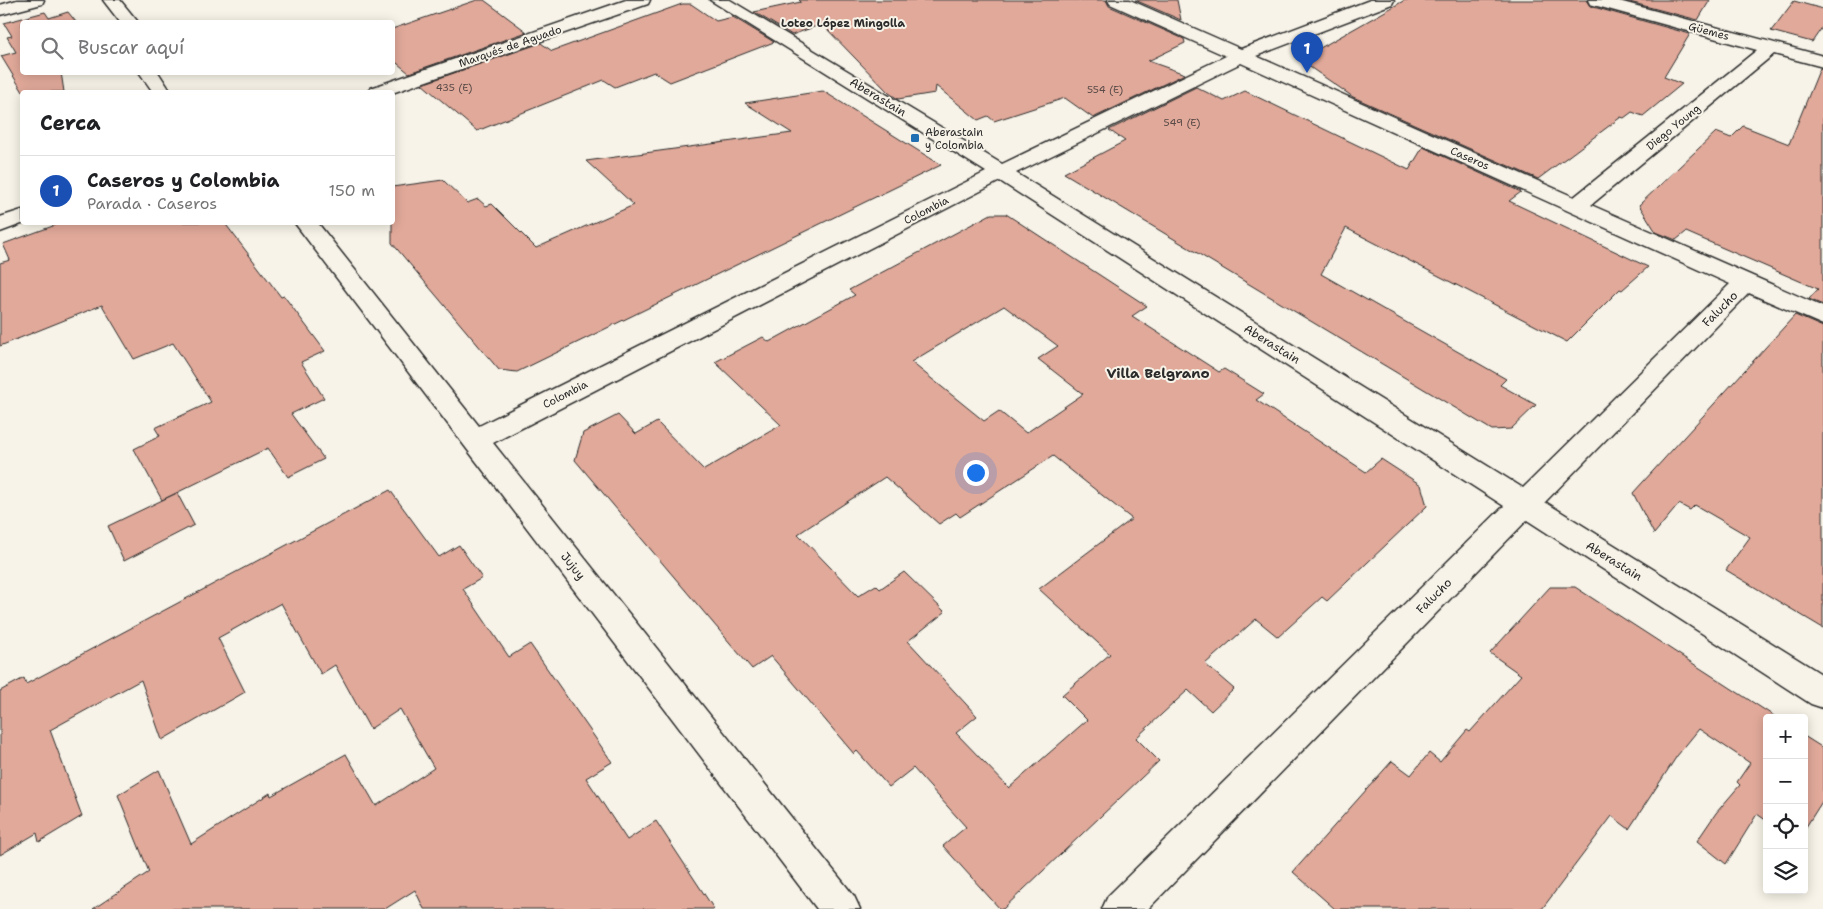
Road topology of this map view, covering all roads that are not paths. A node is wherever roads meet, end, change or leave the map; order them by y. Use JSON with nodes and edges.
{"nodes":[{"id":1,"x":36,"y":0,"type":"edge"},
{"id":2,"x":111,"y":0,"type":"edge"},
{"id":3,"x":642,"y":0,"type":"edge"},
{"id":4,"x":718,"y":0,"type":"edge"},
{"id":5,"x":1116,"y":0,"type":"edge"},
{"id":6,"x":1386,"y":0,"type":"edge"},
{"id":7,"x":1596,"y":0,"type":"edge"},
{"id":8,"x":0,"y":10,"type":"edge"},
{"id":9,"x":127,"y":20,"type":"edge"},
{"id":10,"x":1770,"y":48,"type":"junction"},
{"id":11,"x":1241,"y":56,"type":"junction"},
{"id":12,"x":1823,"y":62,"type":"edge"},
{"id":13,"x":150,"y":75,"type":"edge"},
{"id":14,"x":161,"y":90,"type":"edge"},
{"id":15,"x":384,"y":90,"type":"edge"},
{"id":16,"x":1001,"y":172,"type":"junction"},
{"id":17,"x":1576,"y":206,"type":"junction"},
{"id":18,"x":20,"y":218,"type":"edge"},
{"id":19,"x":0,"y":225,"type":"edge"},
{"id":20,"x":307,"y":225,"type":"edge"},
{"id":21,"x":1746,"y":282,"type":"junction"},
{"id":22,"x":1823,"y":317,"type":"edge"},
{"id":23,"x":475,"y":440,"type":"junction"},
{"id":24,"x":1524,"y":504,"type":"junction"},
{"id":25,"x":1823,"y":693,"type":"edge"},
{"id":26,"x":841,"y":909,"type":"edge"},
{"id":27,"x":1121,"y":909,"type":"edge"}],
"edges":[{"from":1,"to":8,"type":"street"},
{"from":2,"to":9,"type":"street"},
{"from":3,"to":15,"type":"street","name":"Marqués de Aguado"},
{"from":4,"to":16,"type":"street","name":"Aberastain"},
{"from":5,"to":11,"type":"street","name":"Caseros"},
{"from":6,"to":11,"type":"street","name":"Colombia"},
{"from":7,"to":10,"type":"street","name":"Güemes"},
{"from":10,"to":12,"type":"street","name":"Güemes"},
{"from":10,"to":17,"type":"street","name":"Diego Young"},
{"from":11,"to":16,"type":"street","name":"Colombia"},
{"from":11,"to":17,"type":"street","name":"Caseros"},
{"from":13,"to":14,"type":"street"},
{"from":16,"to":23,"type":"street","name":"Colombia"},
{"from":16,"to":24,"type":"street","name":"Aberastain"},
{"from":17,"to":21,"type":"street","name":"Caseros"},
{"from":18,"to":19,"type":"street"},
{"from":20,"to":23,"type":"street","name":"Jujuy"},
{"from":21,"to":22,"type":"street","name":"Caseros"},
{"from":21,"to":24,"type":"street","name":"Falucho"},
{"from":23,"to":26,"type":"street","name":"Jujuy"},
{"from":24,"to":25,"type":"street","name":"Aberastain"},
{"from":24,"to":27,"type":"street","name":"Falucho"}]}
